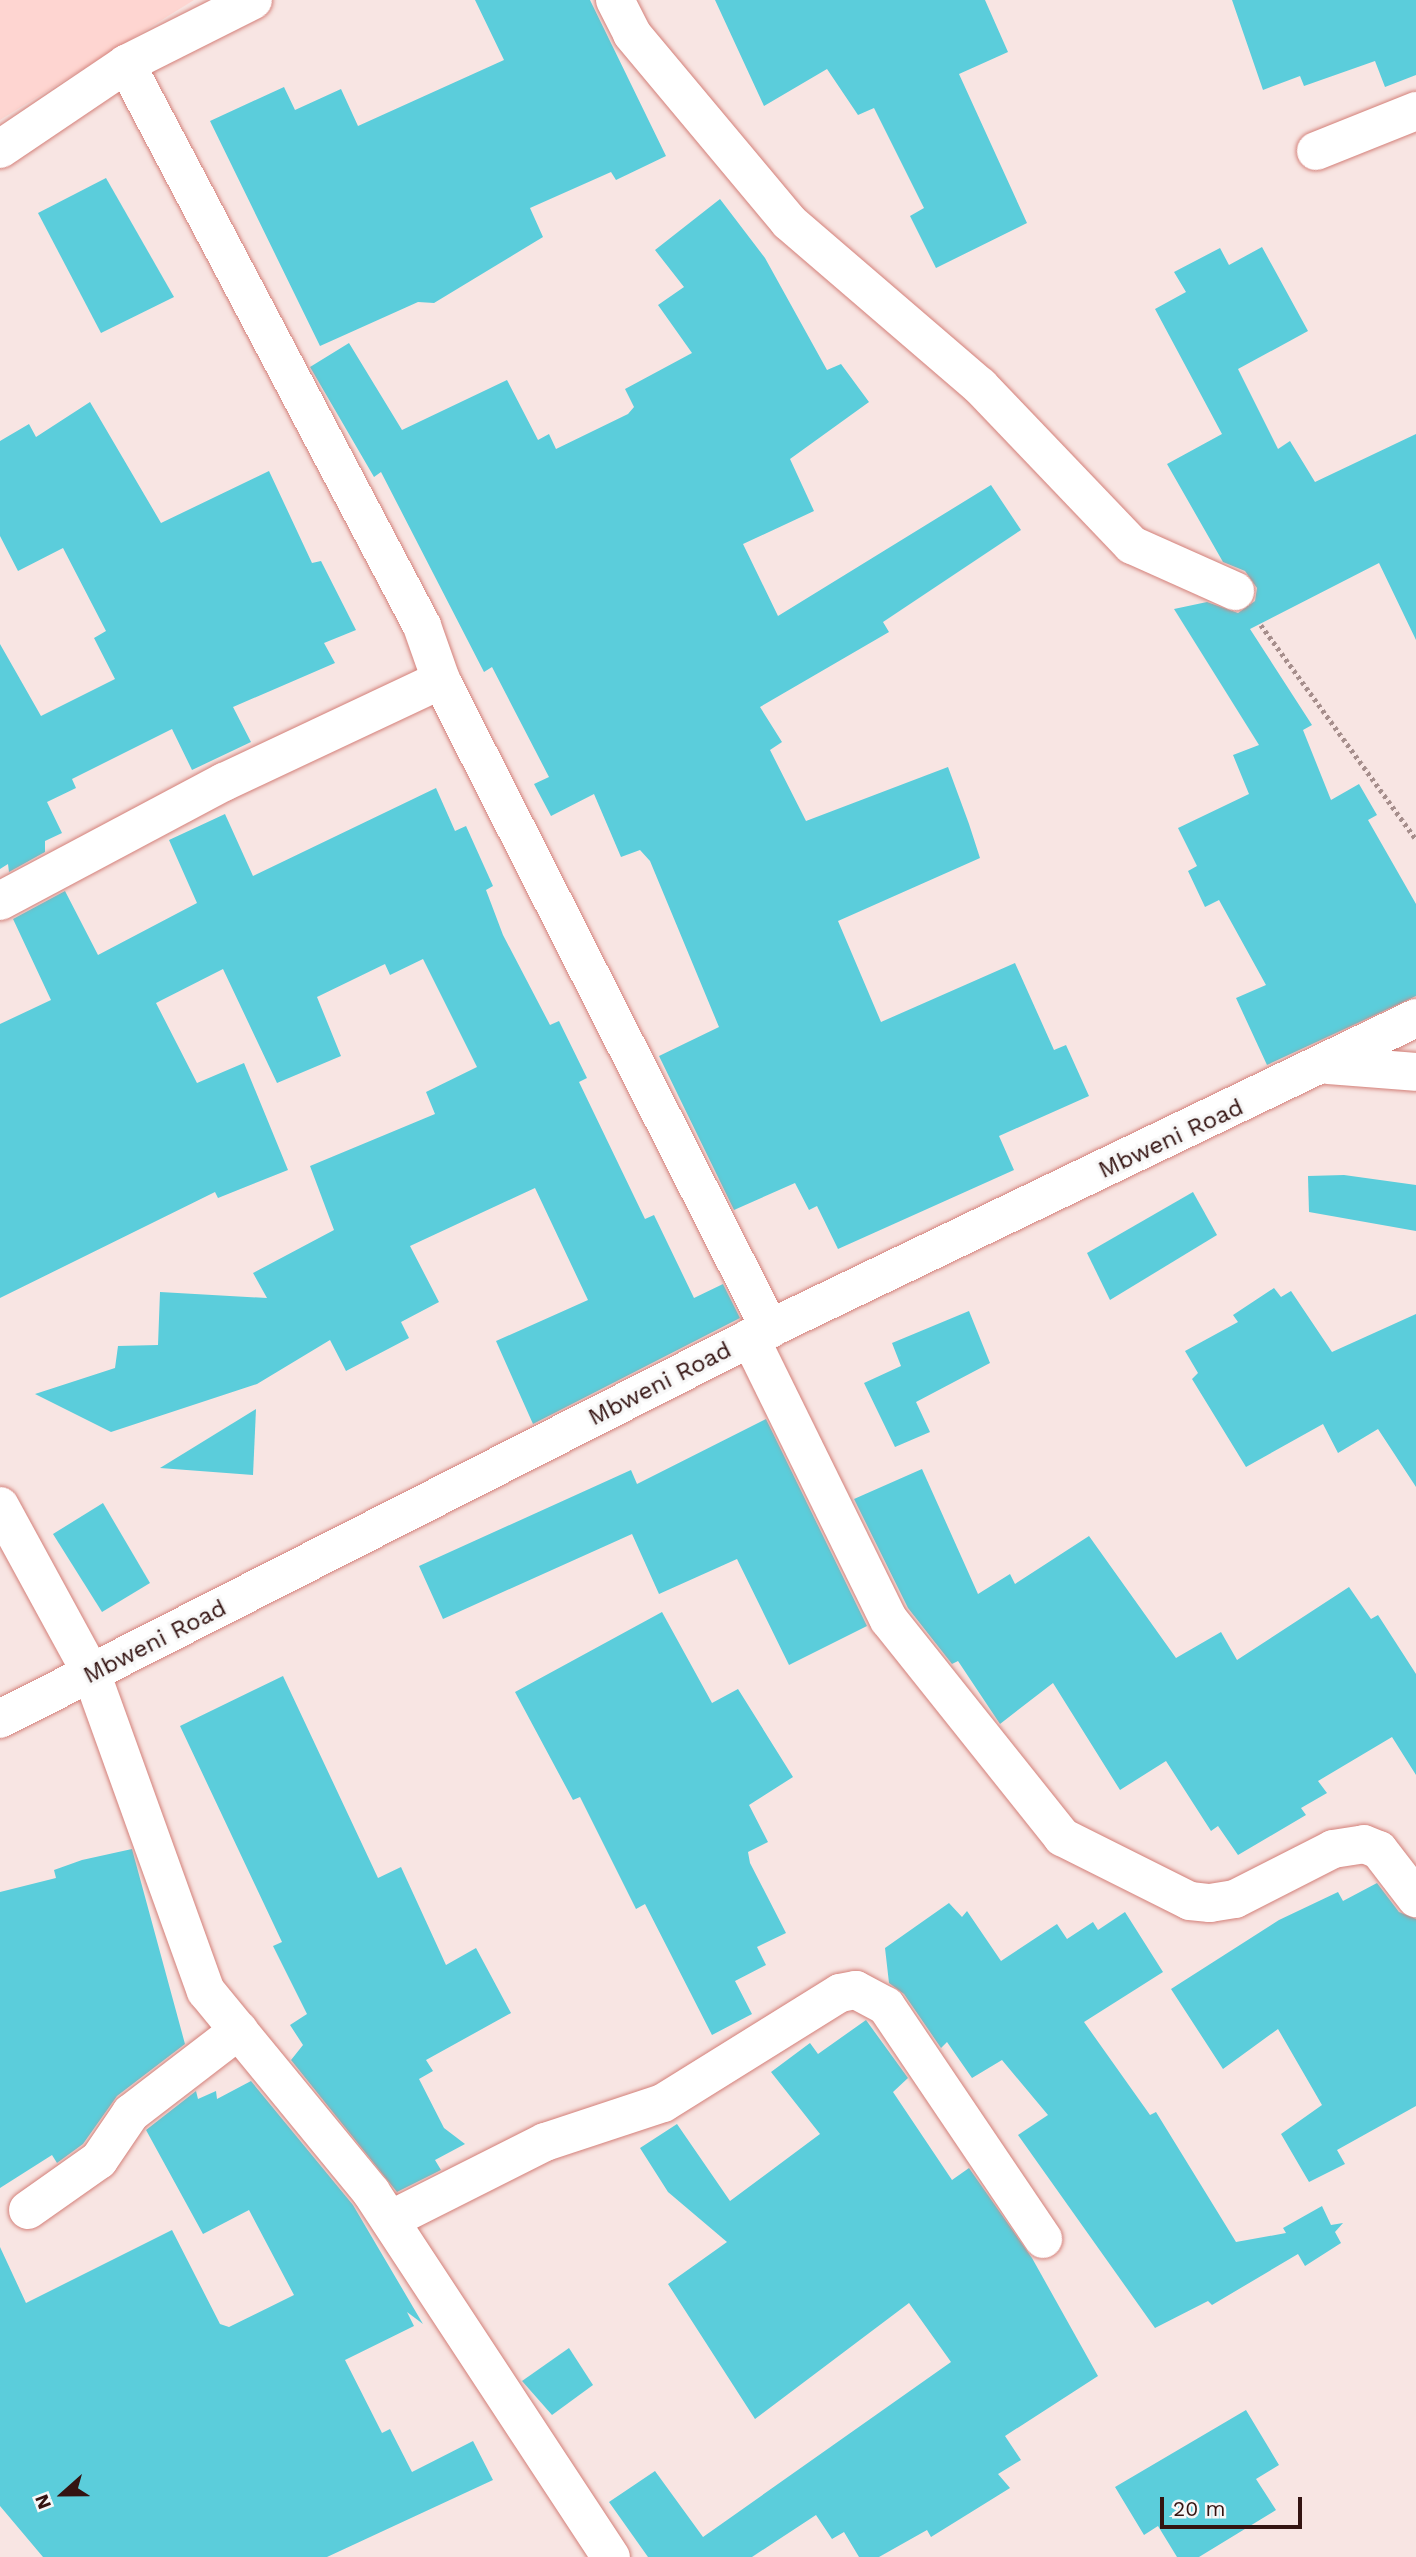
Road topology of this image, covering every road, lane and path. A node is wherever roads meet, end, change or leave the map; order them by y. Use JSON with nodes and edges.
{"nodes":[{"id":1,"x":253,"y":0,"type":"edge"},
{"id":2,"x":615,"y":0,"type":"edge"},
{"id":3,"x":126,"y":64,"type":"junction"},
{"id":4,"x":1416,"y":111,"type":"edge"},
{"id":5,"x":0,"y":149,"type":"edge"},
{"id":6,"x":1316,"y":151,"type":"dead end"},
{"id":7,"x":1235,"y":591,"type":"joint"},
{"id":8,"x":441,"y":680,"type":"junction"},
{"id":9,"x":1416,"y":839,"type":"edge"},
{"id":10,"x":0,"y":901,"type":"edge"},
{"id":11,"x":1416,"y":1018,"type":"edge"},
{"id":12,"x":1328,"y":1065,"type":"junction"},
{"id":13,"x":1416,"y":1072,"type":"edge"},
{"id":14,"x":760,"y":1334,"type":"junction"},
{"id":15,"x":0,"y":1506,"type":"edge"},
{"id":16,"x":92,"y":1675,"type":"junction"},
{"id":17,"x":0,"y":1719,"type":"edge"},
{"id":18,"x":1416,"y":1898,"type":"edge"},
{"id":19,"x":239,"y":2030,"type":"junction"},
{"id":20,"x":28,"y":2210,"type":"dead end"},
{"id":21,"x":390,"y":2220,"type":"junction"},
{"id":22,"x":1043,"y":2239,"type":"dead end"},
{"id":23,"x":611,"y":2557,"type":"edge"}],
"edges":[{"from":1,"to":3,"type":"street"},
{"from":2,"to":7,"type":"street"},
{"from":3,"to":5,"type":"street"},
{"from":3,"to":8,"type":"street"},
{"from":4,"to":6,"type":"street"},
{"from":7,"to":9,"type":"path"},
{"from":8,"to":10,"type":"street"},
{"from":8,"to":14,"type":"street"},
{"from":11,"to":12,"type":"street","name":"Mbweni Road"},
{"from":12,"to":13,"type":"street"},
{"from":12,"to":14,"type":"street","name":"Mbweni Road"},
{"from":14,"to":16,"type":"street","name":"Mbweni Road"},
{"from":14,"to":18,"type":"street"},
{"from":15,"to":16,"type":"street"},
{"from":16,"to":17,"type":"street","name":"Mbweni Road"},
{"from":16,"to":19,"type":"street"},
{"from":19,"to":20,"type":"street"},
{"from":19,"to":21,"type":"street"},
{"from":21,"to":22,"type":"street"},
{"from":21,"to":23,"type":"street"}]}
